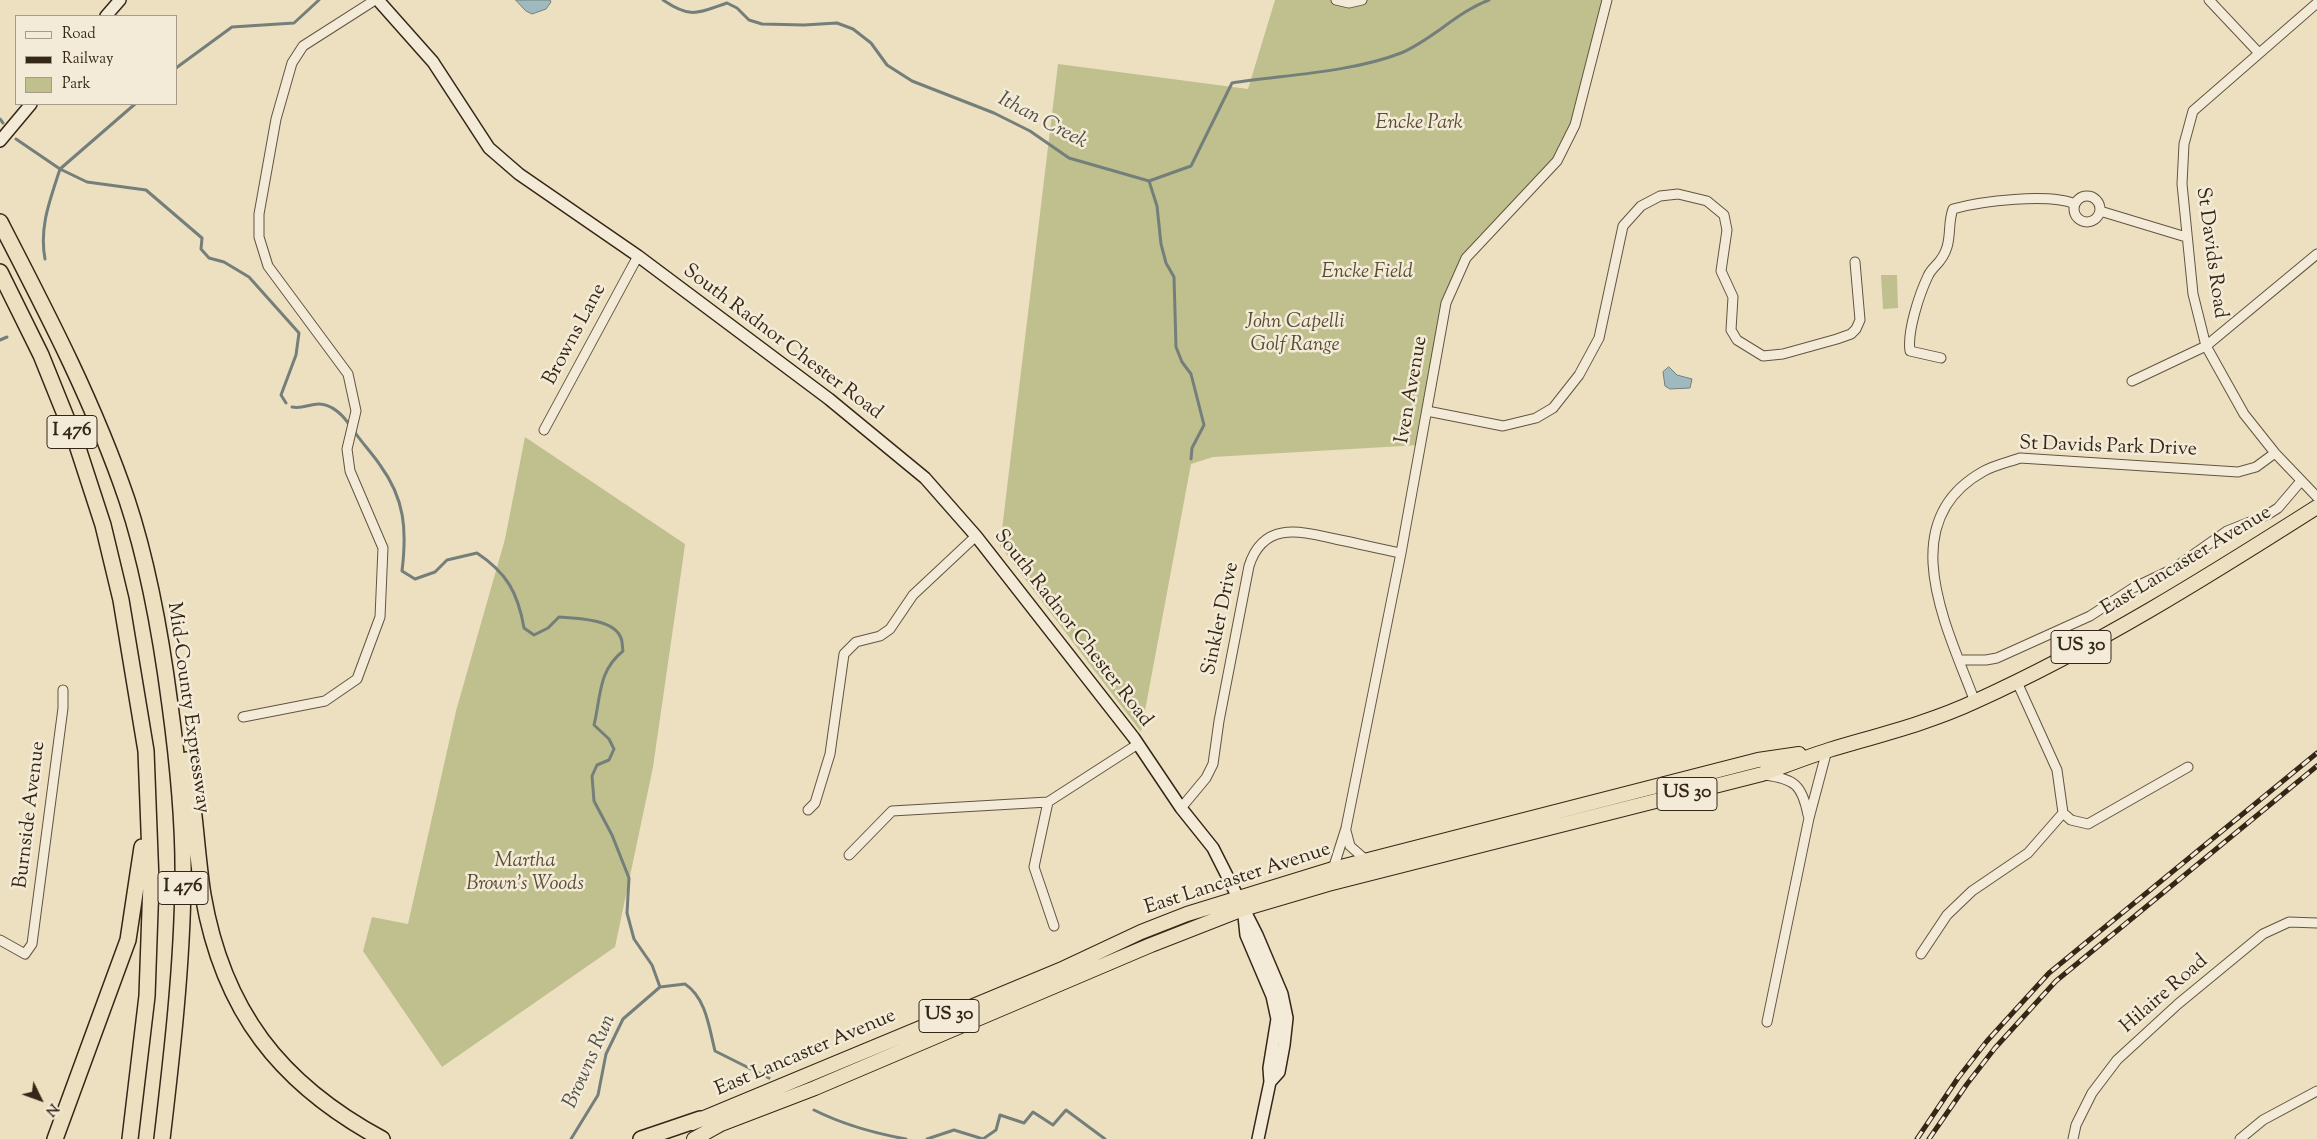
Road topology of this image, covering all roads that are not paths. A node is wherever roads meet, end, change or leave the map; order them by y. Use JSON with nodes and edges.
{"nodes":[{"id":1,"x":377,"y":0,"type":"edge"},
{"id":2,"x":1336,"y":0,"type":"edge"},
{"id":3,"x":1362,"y":0,"type":"edge"},
{"id":4,"x":1607,"y":0,"type":"edge"},
{"id":5,"x":2209,"y":0,"type":"edge"},
{"id":6,"x":117,"y":2,"type":"edge"},
{"id":7,"x":2317,"y":3,"type":"edge"},
{"id":8,"x":107,"y":15,"type":"edge"},
{"id":9,"x":2258,"y":52,"type":"junction"},
{"id":10,"x":30,"y":105,"type":"edge"},
{"id":11,"x":5,"y":130,"type":"edge"},
{"id":12,"x":0,"y":141,"type":"edge"},
{"id":13,"x":2075,"y":204,"type":"junction"},
{"id":14,"x":2100,"y":211,"type":"junction"},
{"id":15,"x":0,"y":222,"type":"edge"},
{"id":16,"x":2186,"y":237,"type":"junction"},
{"id":17,"x":2317,"y":254,"type":"edge"},
{"id":18,"x":638,"y":256,"type":"junction"},
{"id":19,"x":1855,"y":262,"type":"dead end"},
{"id":20,"x":0,"y":272,"type":"edge"},
{"id":21,"x":2206,"y":346,"type":"junction"},
{"id":22,"x":1941,"y":358,"type":"dead end"},
{"id":23,"x":2132,"y":381,"type":"dead end"},
{"id":24,"x":1427,"y":411,"type":"junction"},
{"id":25,"x":544,"y":430,"type":"dead end"},
{"id":26,"x":2275,"y":453,"type":"junction"},
{"id":27,"x":2302,"y":481,"type":"junction"},
{"id":28,"x":2317,"y":497,"type":"edge"},
{"id":29,"x":2317,"y":507,"type":"edge"},
{"id":30,"x":976,"y":536,"type":"junction"},
{"id":31,"x":1401,"y":553,"type":"junction"},
{"id":32,"x":162,"y":638,"type":"junction"},
{"id":33,"x":1960,"y":660,"type":"junction"},
{"id":34,"x":2017,"y":682,"type":"junction"},
{"id":35,"x":63,"y":690,"type":"dead end"},
{"id":36,"x":1975,"y":702,"type":"junction"},
{"id":37,"x":243,"y":717,"type":"dead end"},
{"id":38,"x":1138,"y":744,"type":"junction"},
{"id":39,"x":1827,"y":750,"type":"junction"},
{"id":40,"x":146,"y":751,"type":"junction"},
{"id":41,"x":2188,"y":767,"type":"dead end"},
{"id":42,"x":1762,"y":774,"type":"junction"},
{"id":43,"x":1048,"y":802,"type":"junction"},
{"id":44,"x":1181,"y":808,"type":"junction"},
{"id":45,"x":808,"y":810,"type":"dead end"},
{"id":46,"x":2063,"y":813,"type":"junction"},
{"id":47,"x":1809,"y":818,"type":"junction"},
{"id":48,"x":1346,"y":828,"type":"junction"},
{"id":49,"x":850,"y":855,"type":"dead end"},
{"id":50,"x":1367,"y":861,"type":"junction"},
{"id":51,"x":1333,"y":869,"type":"junction"},
{"id":52,"x":1241,"y":903,"type":"junction"},
{"id":53,"x":2317,"y":923,"type":"edge"},
{"id":54,"x":1054,"y":926,"type":"dead end"},
{"id":55,"x":0,"y":940,"type":"edge"},
{"id":56,"x":1921,"y":954,"type":"dead end"},
{"id":57,"x":1767,"y":1022,"type":"dead end"},
{"id":58,"x":2317,"y":1090,"type":"edge"},
{"id":59,"x":700,"y":1119,"type":"junction"},
{"id":60,"x":55,"y":1139,"type":"edge"},
{"id":61,"x":130,"y":1139,"type":"edge"},
{"id":62,"x":162,"y":1139,"type":"edge"},
{"id":63,"x":382,"y":1139,"type":"edge"},
{"id":64,"x":641,"y":1139,"type":"edge"},
{"id":65,"x":660,"y":1139,"type":"edge"},
{"id":66,"x":694,"y":1139,"type":"edge"},
{"id":67,"x":1258,"y":1139,"type":"edge"},
{"id":68,"x":2073,"y":1139,"type":"edge"},
{"id":69,"x":2240,"y":1139,"type":"edge"}],
"edges":[{"from":1,"to":18,"type":"main road","name":"South Radnor Chester Road"},
{"from":1,"to":37,"type":"street"},
{"from":2,"to":3,"type":"street"},
{"from":4,"to":24,"type":"street","name":"Iven Avenue"},
{"from":5,"to":9,"type":"street"},
{"from":6,"to":8,"type":"main road"},
{"from":7,"to":9,"type":"street","name":"St Davids Road"},
{"from":9,"to":16,"type":"street","name":"St Davids Road"},
{"from":10,"to":11,"type":"main road"},
{"from":11,"to":12,"type":"main road"},
{"from":13,"to":14,"type":"street"},
{"from":13,"to":14,"type":"street"},
{"from":13,"to":22,"type":"street"},
{"from":14,"to":16,"type":"street"},
{"from":15,"to":32,"type":"highway","name":"Mid-County Expressway","number":"I 476"},
{"from":16,"to":21,"type":"street","name":"St Davids Road"},
{"from":17,"to":21,"type":"street"},
{"from":18,"to":25,"type":"street","name":"Browns Lane"},
{"from":18,"to":30,"type":"main road","name":"South Radnor Chester Road"},
{"from":19,"to":24,"type":"street"},
{"from":20,"to":40,"type":"highway","number":"I 476"},
{"from":21,"to":23,"type":"street"},
{"from":21,"to":26,"type":"street","name":"St Davids Road"},
{"from":24,"to":31,"type":"street","name":"Iven Avenue"},
{"from":26,"to":27,"type":"street","name":"St Davids Road"},
{"from":26,"to":33,"type":"street","name":"St Davids Park Drive"},
{"from":27,"to":28,"type":"street","name":"St Davids Road"},
{"from":27,"to":33,"type":"street"},
{"from":29,"to":34,"type":"highway","name":"East Lancaster Avenue","number":"US 30"},
{"from":30,"to":38,"type":"main road","name":"South Radnor Chester Road"},
{"from":30,"to":45,"type":"street"},
{"from":31,"to":44,"type":"street","name":"Sinkler Drive"},
{"from":31,"to":48,"type":"street","name":"Iven Avenue"},
{"from":32,"to":62,"type":"highway","name":"Mid-County Expressway","number":"I 476"},
{"from":32,"to":63,"type":"highway"},
{"from":33,"to":36,"type":"street","name":"St Davids Park Drive"},
{"from":34,"to":36,"type":"highway","name":"East Lancaster Avenue","number":"US 30"},
{"from":34,"to":46,"type":"street"},
{"from":35,"to":55,"type":"street","name":"Burnside Avenue"},
{"from":36,"to":39,"type":"highway","name":"East Lancaster Avenue","number":"US 30"},
{"from":38,"to":43,"type":"street"},
{"from":38,"to":44,"type":"main road","name":"South Radnor Chester Road"},
{"from":39,"to":42,"type":"highway","name":"East Lancaster Avenue","number":"US 30"},
{"from":39,"to":47,"type":"street"},
{"from":39,"to":50,"type":"highway","name":"East Lancaster Avenue","number":"US 30"},
{"from":40,"to":60,"type":"highway"},
{"from":40,"to":61,"type":"highway","number":"I 476"},
{"from":41,"to":46,"type":"street"},
{"from":42,"to":47,"type":"street"},
{"from":42,"to":52,"type":"highway","name":"East Lancaster Avenue","number":"US 30"},
{"from":43,"to":49,"type":"street"},
{"from":43,"to":54,"type":"street"},
{"from":44,"to":52,"type":"main road","name":"South Radnor Chester Road"},
{"from":46,"to":56,"type":"street"},
{"from":47,"to":57,"type":"street"},
{"from":48,"to":50,"type":"street"},
{"from":48,"to":51,"type":"street","name":"Iven Avenue"},
{"from":50,"to":51,"type":"highway","name":"East Lancaster Avenue","number":"US 30"},
{"from":51,"to":52,"type":"highway","name":"East Lancaster Avenue","number":"US 30"},
{"from":52,"to":59,"type":"highway","name":"East Lancaster Avenue","number":"US 30"},
{"from":52,"to":66,"type":"highway","name":"East Lancaster Avenue","number":"US 30"},
{"from":52,"to":67,"type":"main road"},
{"from":53,"to":68,"type":"street","name":"Hilaire Road"},
{"from":58,"to":69,"type":"street"},
{"from":59,"to":64,"type":"highway"},
{"from":59,"to":65,"type":"highway","name":"East Lancaster Avenue","number":"US 30"}]}
